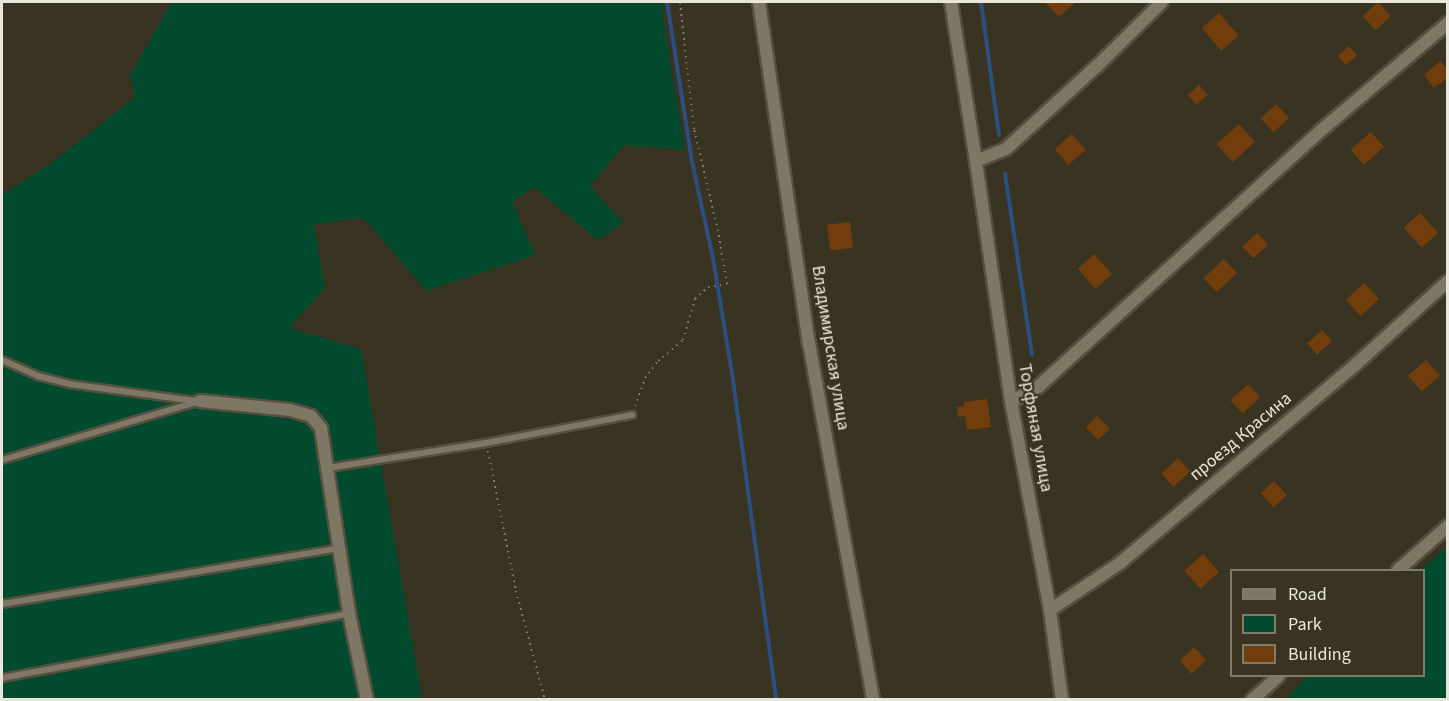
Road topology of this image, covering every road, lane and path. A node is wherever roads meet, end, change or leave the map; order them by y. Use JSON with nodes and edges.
{"nodes":[{"id":1,"x":680,"y":2,"type":"edge"},
{"id":2,"x":759,"y":2,"type":"edge"},
{"id":3,"x":951,"y":2,"type":"edge"},
{"id":4,"x":1162,"y":2,"type":"edge"},
{"id":5,"x":1448,"y":23,"type":"edge"},
{"id":6,"x":976,"y":161,"type":"junction"},
{"id":7,"x":1448,"y":281,"type":"edge"},
{"id":8,"x":2,"y":360,"type":"edge"},
{"id":9,"x":200,"y":401,"type":"junction"},
{"id":10,"x":1011,"y":402,"type":"junction"},
{"id":11,"x":632,"y":415,"type":"joint"},
{"id":12,"x":486,"y":443,"type":"junction"},
{"id":13,"x":2,"y":460,"type":"edge"},
{"id":14,"x":328,"y":468,"type":"junction"},
{"id":15,"x":1448,"y":526,"type":"edge"},
{"id":16,"x":339,"y":548,"type":"junction"},
{"id":17,"x":1399,"y":569,"type":"edge"},
{"id":18,"x":2,"y":604,"type":"edge"},
{"id":19,"x":1050,"y":610,"type":"junction"},
{"id":20,"x":349,"y":614,"type":"junction"},
{"id":21,"x":1277,"y":677,"type":"edge"},
{"id":22,"x":2,"y":678,"type":"edge"},
{"id":23,"x":367,"y":699,"type":"edge"},
{"id":24,"x":545,"y":699,"type":"edge"},
{"id":25,"x":873,"y":699,"type":"edge"},
{"id":26,"x":1062,"y":699,"type":"edge"},
{"id":27,"x":1252,"y":699,"type":"edge"}],
"edges":[{"from":1,"to":11,"type":"path"},
{"from":2,"to":25,"type":"street","name":"Владимирская улица"},
{"from":3,"to":6,"type":"street","name":"Торфяная улица"},
{"from":4,"to":6,"type":"street"},
{"from":5,"to":10,"type":"street"},
{"from":6,"to":10,"type":"street","name":"Торфяная улица"},
{"from":7,"to":19,"type":"street","name":"проезд Красина"},
{"from":8,"to":9,"type":"lane"},
{"from":9,"to":13,"type":"lane"},
{"from":9,"to":14,"type":"street"},
{"from":10,"to":19,"type":"street","name":"Торфяная улица"},
{"from":11,"to":12,"type":"lane"},
{"from":12,"to":14,"type":"lane"},
{"from":12,"to":24,"type":"path"},
{"from":14,"to":16,"type":"street"},
{"from":15,"to":17,"type":"street"},
{"from":16,"to":18,"type":"lane"},
{"from":16,"to":20,"type":"street"},
{"from":19,"to":26,"type":"street","name":"Торфяная улица"},
{"from":20,"to":22,"type":"lane"},
{"from":20,"to":23,"type":"street"},
{"from":21,"to":27,"type":"street"}]}
